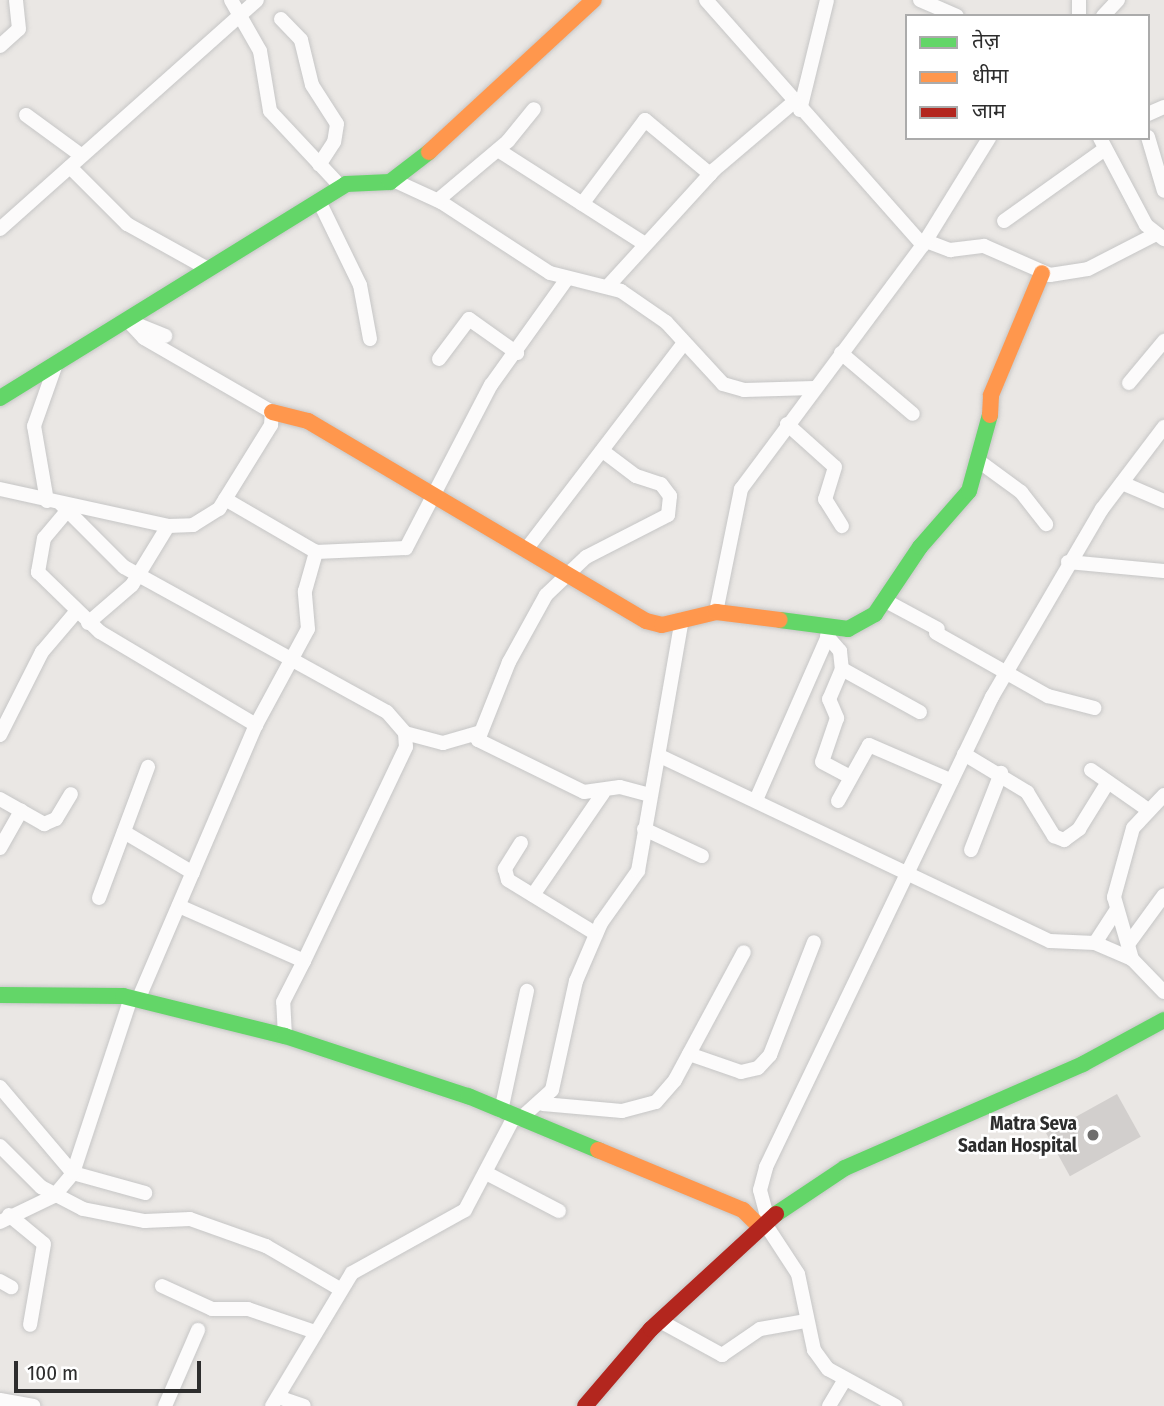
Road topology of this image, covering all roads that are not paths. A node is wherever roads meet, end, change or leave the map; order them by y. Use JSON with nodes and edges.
{"nodes":[{"id":1,"x":16,"y":0,"type":"edge"},
{"id":2,"x":231,"y":0,"type":"edge"},
{"id":3,"x":257,"y":0,"type":"edge"},
{"id":4,"x":594,"y":0,"type":"edge"},
{"id":5,"x":706,"y":0,"type":"edge"},
{"id":6,"x":827,"y":0,"type":"edge"},
{"id":7,"x":920,"y":0,"type":"edge"},
{"id":8,"x":1118,"y":0,"type":"edge"},
{"id":9,"x":241,"y":14,"type":"junction"},
{"id":10,"x":952,"y":14,"type":"edge"},
{"id":11,"x":1105,"y":14,"type":"edge"},
{"id":12,"x":281,"y":19,"type":"dead end"},
{"id":13,"x":0,"y":46,"type":"edge"},
{"id":14,"x":797,"y":106,"type":"junction"},
{"id":15,"x":534,"y":108,"type":"dead end"},
{"id":16,"x":26,"y":115,"type":"dead end"},
{"id":17,"x":988,"y":140,"type":"edge"},
{"id":18,"x":1149,"y":140,"type":"edge"},
{"id":19,"x":1102,"y":144,"type":"edge"},
{"id":20,"x":498,"y":150,"type":"junction"},
{"id":21,"x":82,"y":156,"type":"junction"},
{"id":22,"x":319,"y":165,"type":"junction"},
{"id":23,"x":70,"y":167,"type":"junction"},
{"id":24,"x":710,"y":174,"type":"junction"},
{"id":25,"x":393,"y":180,"type":"junction"},
{"id":26,"x":341,"y":187,"type":"junction"},
{"id":27,"x":1164,"y":191,"type":"edge"},
{"id":28,"x":438,"y":200,"type":"junction"},
{"id":29,"x":319,"y":201,"type":"junction"},
{"id":30,"x":582,"y":204,"type":"junction"},
{"id":31,"x":1004,"y":221,"type":"dead end"},
{"id":32,"x":0,"y":229,"type":"edge"},
{"id":33,"x":1160,"y":237,"type":"edge"},
{"id":34,"x":925,"y":243,"type":"junction"},
{"id":35,"x":645,"y":244,"type":"junction"},
{"id":36,"x":208,"y":269,"type":"junction"},
{"id":37,"x":1042,"y":273,"type":"junction"},
{"id":38,"x":567,"y":279,"type":"junction"},
{"id":39,"x":609,"y":285,"type":"junction"},
{"id":40,"x":127,"y":320,"type":"junction"},
{"id":41,"x":165,"y":336,"type":"dead end"},
{"id":42,"x":370,"y":339,"type":"dead end"},
{"id":43,"x":1164,"y":341,"type":"edge"},
{"id":44,"x":684,"y":343,"type":"junction"},
{"id":45,"x":841,"y":353,"type":"junction"},
{"id":46,"x":517,"y":354,"type":"junction"},
{"id":47,"x":439,"y":359,"type":"dead end"},
{"id":48,"x":56,"y":364,"type":"junction"},
{"id":49,"x":1129,"y":383,"type":"dead end"},
{"id":50,"x":814,"y":388,"type":"junction"},
{"id":51,"x":0,"y":398,"type":"edge"},
{"id":52,"x":272,"y":412,"type":"junction"},
{"id":53,"x":913,"y":414,"type":"dead end"},
{"id":54,"x":787,"y":424,"type":"junction"},
{"id":55,"x":1164,"y":427,"type":"edge"},
{"id":56,"x":604,"y":452,"type":"junction"},
{"id":57,"x":980,"y":462,"type":"junction"},
{"id":58,"x":1122,"y":483,"type":"junction"},
{"id":59,"x":0,"y":489,"type":"edge"},
{"id":60,"x":434,"y":494,"type":"junction"},
{"id":61,"x":225,"y":499,"type":"junction"},
{"id":62,"x":1164,"y":502,"type":"edge"},
{"id":63,"x":59,"y":505,"type":"junction"},
{"id":64,"x":1046,"y":524,"type":"dead end"},
{"id":65,"x":168,"y":526,"type":"junction"},
{"id":66,"x":842,"y":526,"type":"dead end"},
{"id":67,"x":528,"y":547,"type":"junction"},
{"id":68,"x":316,"y":552,"type":"junction"},
{"id":69,"x":1068,"y":562,"type":"junction"},
{"id":70,"x":1164,"y":570,"type":"edge"},
{"id":71,"x":570,"y":573,"type":"junction"},
{"id":72,"x":140,"y":576,"type":"junction"},
{"id":73,"x":884,"y":600,"type":"junction"},
{"id":74,"x":76,"y":612,"type":"junction"},
{"id":75,"x":716,"y":612,"type":"junction"},
{"id":76,"x":682,"y":620,"type":"junction"},
{"id":77,"x":88,"y":623,"type":"junction"},
{"id":78,"x":829,"y":632,"type":"junction"},
{"id":79,"x":293,"y":660,"type":"junction"},
{"id":80,"x":842,"y":669,"type":"junction"},
{"id":81,"x":1006,"y":670,"type":"junction"},
{"id":82,"x":1094,"y":708,"type":"dead end"},
{"id":83,"x":920,"y":712,"type":"dead end"},
{"id":84,"x":256,"y":726,"type":"junction"},
{"id":85,"x":405,"y":733,"type":"junction"},
{"id":86,"x":479,"y":733,"type":"junction"},
{"id":87,"x":0,"y":735,"type":"edge"},
{"id":88,"x":964,"y":754,"type":"junction"},
{"id":89,"x":662,"y":757,"type":"junction"},
{"id":90,"x":148,"y":767,"type":"dead end"},
{"id":91,"x":1091,"y":770,"type":"dead end"},
{"id":92,"x":1001,"y":774,"type":"junction"},
{"id":93,"x":849,"y":778,"type":"junction"},
{"id":94,"x":952,"y":781,"type":"junction"},
{"id":95,"x":1108,"y":782,"type":"junction"},
{"id":96,"x":603,"y":793,"type":"junction"},
{"id":97,"x":71,"y":794,"type":"dead end"},
{"id":98,"x":649,"y":795,"type":"junction"},
{"id":99,"x":0,"y":799,"type":"edge"},
{"id":100,"x":756,"y":800,"type":"junction"},
{"id":101,"x":838,"y":801,"type":"dead end"},
{"id":102,"x":1157,"y":806,"type":"edge"},
{"id":103,"x":21,"y":811,"type":"junction"},
{"id":104,"x":644,"y":829,"type":"junction"},
{"id":105,"x":124,"y":832,"type":"junction"},
{"id":106,"x":521,"y":843,"type":"dead end"},
{"id":107,"x":0,"y":848,"type":"edge"},
{"id":108,"x":971,"y":850,"type":"dead end"},
{"id":109,"x":702,"y":856,"type":"dead end"},
{"id":110,"x":193,"y":873,"type":"junction"},
{"id":111,"x":908,"y":873,"type":"junction"},
{"id":112,"x":533,"y":895,"type":"junction"},
{"id":113,"x":1164,"y":895,"type":"edge"},
{"id":114,"x":99,"y":898,"type":"dead end"},
{"id":115,"x":179,"y":906,"type":"junction"},
{"id":116,"x":1117,"y":909,"type":"junction"},
{"id":117,"x":596,"y":934,"type":"junction"},
{"id":118,"x":814,"y":942,"type":"dead end"},
{"id":119,"x":1095,"y":943,"type":"junction"},
{"id":120,"x":1129,"y":943,"type":"junction"},
{"id":121,"x":744,"y":952,"type":"dead end"},
{"id":122,"x":1132,"y":959,"type":"junction"},
{"id":123,"x":304,"y":961,"type":"junction"},
{"id":124,"x":527,"y":991,"type":"dead end"},
{"id":125,"x":1164,"y":992,"type":"edge"},
{"id":126,"x":0,"y":995,"type":"edge"},
{"id":127,"x":135,"y":999,"type":"junction"},
{"id":128,"x":1164,"y":1020,"type":"edge"},
{"id":129,"x":285,"y":1036,"type":"junction"},
{"id":130,"x":689,"y":1054,"type":"junction"},
{"id":131,"x":0,"y":1087,"type":"edge"},
{"id":132,"x":543,"y":1104,"type":"junction"},
{"id":133,"x":511,"y":1116,"type":"junction"},
{"id":134,"x":0,"y":1146,"type":"edge"},
{"id":135,"x":73,"y":1173,"type":"junction"},
{"id":136,"x":488,"y":1174,"type":"junction"},
{"id":137,"x":145,"y":1193,"type":"dead end"},
{"id":138,"x":54,"y":1196,"type":"junction"},
{"id":139,"x":559,"y":1211,"type":"dead end"},
{"id":140,"x":5,"y":1219,"type":"edge"},
{"id":141,"x":764,"y":1223,"type":"junction"},
{"id":142,"x":162,"y":1286,"type":"dead end"},
{"id":143,"x":340,"y":1289,"type":"junction"},
{"id":144,"x":660,"y":1321,"type":"junction"},
{"id":145,"x":806,"y":1321,"type":"junction"},
{"id":146,"x":30,"y":1325,"type":"dead end"},
{"id":147,"x":198,"y":1329,"type":"dead end"},
{"id":148,"x":316,"y":1332,"type":"junction"},
{"id":149,"x":845,"y":1379,"type":"junction"},
{"id":150,"x":0,"y":1400,"type":"edge"},
{"id":151,"x":276,"y":1402,"type":"edge"},
{"id":152,"x":33,"y":1406,"type":"edge"},
{"id":153,"x":165,"y":1406,"type":"edge"},
{"id":154,"x":304,"y":1406,"type":"edge"},
{"id":155,"x":585,"y":1406,"type":"edge"},
{"id":156,"x":829,"y":1406,"type":"edge"},
{"id":157,"x":896,"y":1406,"type":"edge"}],
"edges":[{"from":1,"to":13,"type":"street"},
{"from":2,"to":9,"type":"street"},
{"from":3,"to":9,"type":"street"},
{"from":4,"to":25,"type":"main road"},
{"from":5,"to":14,"type":"street"},
{"from":6,"to":14,"type":"street"},
{"from":7,"to":10,"type":"street"},
{"from":8,"to":11,"type":"street"},
{"from":9,"to":21,"type":"street"},
{"from":9,"to":22,"type":"street"},
{"from":12,"to":22,"type":"street"},
{"from":14,"to":24,"type":"street"},
{"from":14,"to":34,"type":"street"},
{"from":15,"to":20,"type":"street"},
{"from":16,"to":21,"type":"street"},
{"from":17,"to":34,"type":"street"},
{"from":18,"to":27,"type":"street"},
{"from":19,"to":31,"type":"street"},
{"from":19,"to":33,"type":"street"},
{"from":20,"to":28,"type":"street"},
{"from":20,"to":30,"type":"street"},
{"from":21,"to":23,"type":"street"},
{"from":22,"to":26,"type":"street"},
{"from":23,"to":32,"type":"street"},
{"from":23,"to":36,"type":"street"},
{"from":24,"to":30,"type":"street"},
{"from":24,"to":35,"type":"street"},
{"from":25,"to":26,"type":"main road"},
{"from":25,"to":28,"type":"street"},
{"from":26,"to":29,"type":"main road"},
{"from":28,"to":38,"type":"street"},
{"from":29,"to":36,"type":"main road"},
{"from":29,"to":42,"type":"street"},
{"from":30,"to":35,"type":"street"},
{"from":33,"to":37,"type":"street"},
{"from":34,"to":37,"type":"street"},
{"from":34,"to":45,"type":"street"},
{"from":35,"to":39,"type":"street"},
{"from":36,"to":40,"type":"main road"},
{"from":37,"to":57,"type":"main road"},
{"from":38,"to":39,"type":"street"},
{"from":38,"to":46,"type":"street"},
{"from":39,"to":44,"type":"street"},
{"from":40,"to":41,"type":"street"},
{"from":40,"to":48,"type":"main road"},
{"from":40,"to":52,"type":"street"},
{"from":43,"to":49,"type":"street"},
{"from":44,"to":50,"type":"street"},
{"from":44,"to":56,"type":"street"},
{"from":45,"to":50,"type":"street"},
{"from":45,"to":53,"type":"street"},
{"from":46,"to":47,"type":"street"},
{"from":46,"to":60,"type":"street"},
{"from":48,"to":51,"type":"main road"},
{"from":48,"to":63,"type":"street"},
{"from":50,"to":54,"type":"street"},
{"from":52,"to":60,"type":"main road"},
{"from":52,"to":61,"type":"street"},
{"from":54,"to":66,"type":"street"},
{"from":54,"to":75,"type":"street"},
{"from":55,"to":58,"type":"street"},
{"from":56,"to":67,"type":"street"},
{"from":56,"to":71,"type":"street"},
{"from":57,"to":64,"type":"street"},
{"from":57,"to":73,"type":"main road"},
{"from":58,"to":62,"type":"street"},
{"from":58,"to":69,"type":"street"},
{"from":59,"to":63,"type":"street"},
{"from":60,"to":67,"type":"main road"},
{"from":60,"to":68,"type":"street"},
{"from":61,"to":65,"type":"street"},
{"from":61,"to":68,"type":"street"},
{"from":63,"to":65,"type":"street"},
{"from":63,"to":72,"type":"street"},
{"from":63,"to":74,"type":"street"},
{"from":65,"to":72,"type":"street"},
{"from":67,"to":71,"type":"main road"},
{"from":68,"to":79,"type":"street"},
{"from":69,"to":70,"type":"street"},
{"from":69,"to":81,"type":"street"},
{"from":71,"to":76,"type":"main road"},
{"from":71,"to":86,"type":"street"},
{"from":72,"to":77,"type":"street"},
{"from":72,"to":79,"type":"street"},
{"from":73,"to":78,"type":"main road"},
{"from":73,"to":81,"type":"street"},
{"from":74,"to":77,"type":"street"},
{"from":74,"to":87,"type":"street"},
{"from":75,"to":76,"type":"main road"},
{"from":75,"to":78,"type":"main road"},
{"from":76,"to":89,"type":"street"},
{"from":77,"to":84,"type":"street"},
{"from":78,"to":80,"type":"street"},
{"from":78,"to":100,"type":"street"},
{"from":79,"to":84,"type":"street"},
{"from":79,"to":85,"type":"street"},
{"from":80,"to":83,"type":"street"},
{"from":80,"to":93,"type":"street"},
{"from":81,"to":82,"type":"street"},
{"from":81,"to":88,"type":"street"},
{"from":84,"to":110,"type":"street"},
{"from":85,"to":86,"type":"street"},
{"from":85,"to":123,"type":"street"},
{"from":86,"to":96,"type":"street"},
{"from":88,"to":92,"type":"street"},
{"from":88,"to":94,"type":"street"},
{"from":89,"to":98,"type":"street"},
{"from":89,"to":100,"type":"street"},
{"from":90,"to":105,"type":"street"},
{"from":91,"to":95,"type":"street"},
{"from":92,"to":95,"type":"street"},
{"from":92,"to":108,"type":"street"},
{"from":93,"to":94,"type":"street"},
{"from":93,"to":101,"type":"street"},
{"from":94,"to":111,"type":"street"},
{"from":95,"to":102,"type":"street"},
{"from":96,"to":98,"type":"street"},
{"from":96,"to":112,"type":"street"},
{"from":97,"to":103,"type":"street"},
{"from":98,"to":104,"type":"street"},
{"from":99,"to":103,"type":"street"},
{"from":100,"to":111,"type":"street"},
{"from":102,"to":116,"type":"street"},
{"from":103,"to":107,"type":"street"},
{"from":104,"to":109,"type":"street"},
{"from":104,"to":117,"type":"street"},
{"from":105,"to":110,"type":"street"},
{"from":105,"to":114,"type":"street"},
{"from":106,"to":112,"type":"street"},
{"from":110,"to":115,"type":"street"},
{"from":111,"to":119,"type":"street"},
{"from":111,"to":141,"type":"street"},
{"from":112,"to":117,"type":"street"},
{"from":113,"to":120,"type":"street"},
{"from":115,"to":123,"type":"street"},
{"from":115,"to":127,"type":"street"},
{"from":116,"to":119,"type":"street"},
{"from":116,"to":120,"type":"street"},
{"from":117,"to":132,"type":"street"},
{"from":118,"to":130,"type":"street"},
{"from":119,"to":122,"type":"street"},
{"from":120,"to":122,"type":"street"},
{"from":121,"to":130,"type":"street"},
{"from":122,"to":125,"type":"street"},
{"from":123,"to":129,"type":"street"},
{"from":124,"to":133,"type":"street"},
{"from":126,"to":127,"type":"main road"},
{"from":127,"to":129,"type":"main road"},
{"from":127,"to":135,"type":"street"},
{"from":128,"to":141,"type":"main road"},
{"from":129,"to":133,"type":"main road"},
{"from":130,"to":132,"type":"street"},
{"from":131,"to":135,"type":"street"},
{"from":132,"to":133,"type":"street"},
{"from":133,"to":136,"type":"street"},
{"from":133,"to":141,"type":"main road"},
{"from":134,"to":138,"type":"street"},
{"from":135,"to":137,"type":"street"},
{"from":135,"to":138,"type":"street"},
{"from":136,"to":139,"type":"street"},
{"from":136,"to":143,"type":"street"},
{"from":138,"to":140,"type":"street"},
{"from":138,"to":143,"type":"street"},
{"from":140,"to":146,"type":"street"},
{"from":141,"to":144,"type":"main road"},
{"from":141,"to":145,"type":"street"},
{"from":142,"to":148,"type":"street"},
{"from":143,"to":148,"type":"street"},
{"from":144,"to":145,"type":"street"},
{"from":144,"to":155,"type":"main road"},
{"from":145,"to":149,"type":"street"},
{"from":147,"to":153,"type":"street"},
{"from":148,"to":151,"type":"street"},
{"from":149,"to":156,"type":"street"},
{"from":149,"to":157,"type":"street"},
{"from":150,"to":152,"type":"street"},
{"from":151,"to":154,"type":"street"}]}
